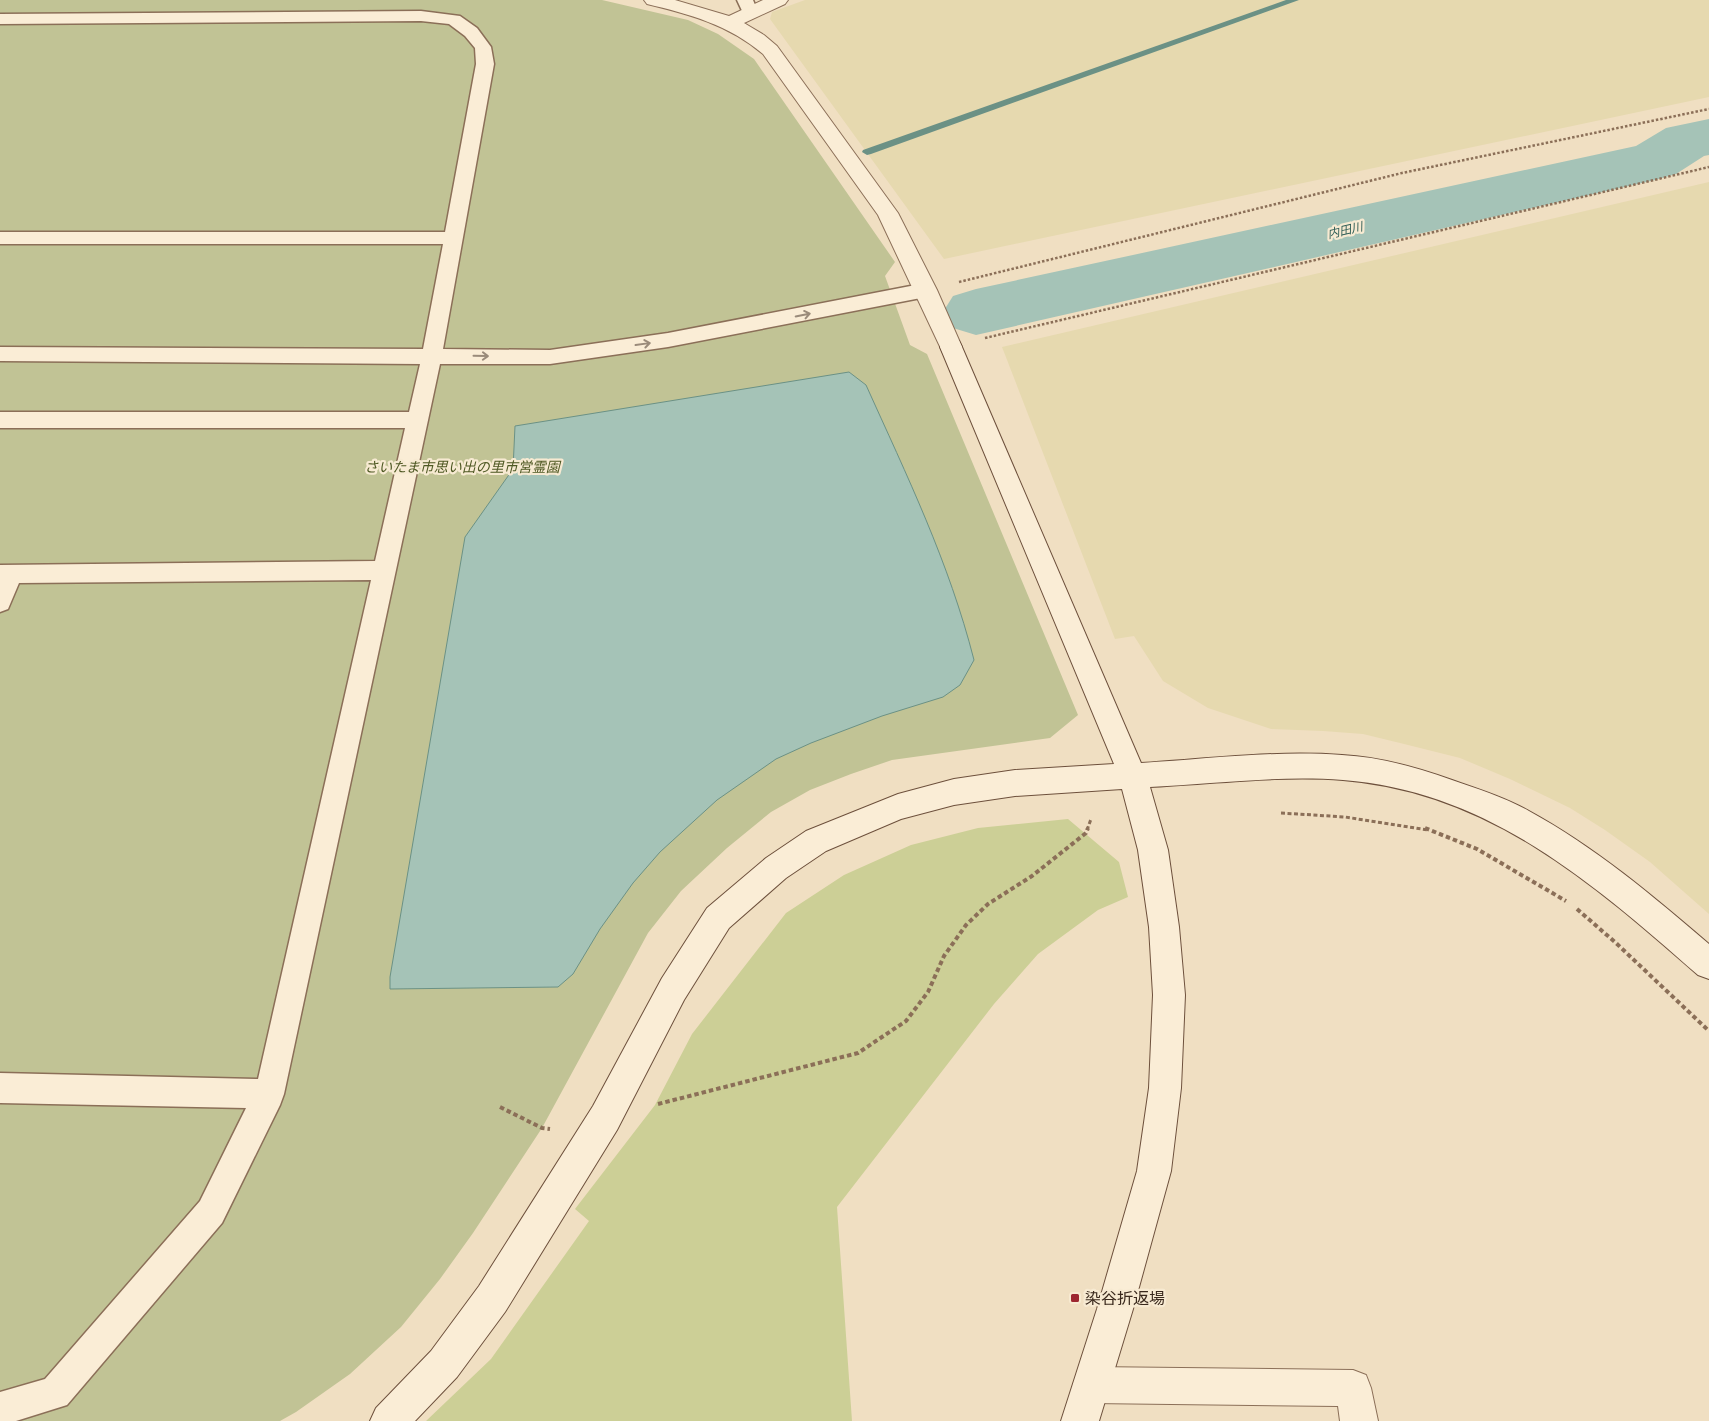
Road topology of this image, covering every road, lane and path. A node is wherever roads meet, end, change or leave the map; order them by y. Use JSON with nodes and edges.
{"nodes":[{"id":1,"x":653,"y":0,"type":"edge"},
{"id":2,"x":779,"y":0,"type":"edge"},
{"id":3,"x":747,"y":6,"type":"edge"},
{"id":4,"x":385,"y":8,"type":"edge"},
{"id":5,"x":0,"y":19,"type":"edge"},
{"id":6,"x":731,"y":23,"type":"junction"},
{"id":7,"x":1709,"y":110,"type":"edge"},
{"id":8,"x":1709,"y":168,"type":"edge"},
{"id":9,"x":0,"y":238,"type":"edge"},
{"id":10,"x":454,"y":238,"type":"junction"},
{"id":11,"x":929,"y":297,"type":"junction"},
{"id":12,"x":948,"y":338,"type":"junction"},
{"id":13,"x":0,"y":354,"type":"edge"},
{"id":14,"x":432,"y":355,"type":"junction"},
{"id":15,"x":0,"y":420,"type":"edge"},
{"id":16,"x":418,"y":420,"type":"junction"},
{"id":17,"x":386,"y":570,"type":"junction"},
{"id":18,"x":6,"y":573,"type":"edge"},
{"id":19,"x":0,"y":602,"type":"edge"},
{"id":20,"x":1132,"y":775,"type":"junction"},
{"id":21,"x":1281,"y":813,"type":"dead end"},
{"id":22,"x":1091,"y":819,"type":"dead end"},
{"id":23,"x":1569,"y":902,"type":"dead end"},
{"id":24,"x":1576,"y":908,"type":"dead end"},
{"id":25,"x":1709,"y":964,"type":"edge"},
{"id":26,"x":1709,"y":1030,"type":"edge"},
{"id":27,"x":0,"y":1088,"type":"edge"},
{"id":28,"x":269,"y":1094,"type":"junction"},
{"id":29,"x":655,"y":1104,"type":"dead end"},
{"id":30,"x":500,"y":1107,"type":"dead end"},
{"id":31,"x":558,"y":1131,"type":"dead end"},
{"id":32,"x":1091,"y":1385,"type":"junction"},
{"id":33,"x":0,"y":1409,"type":"edge"},
{"id":34,"x":389,"y":1421,"type":"edge"},
{"id":35,"x":1080,"y":1421,"type":"edge"},
{"id":36,"x":1359,"y":1421,"type":"edge"}],
"edges":[{"from":1,"to":6,"type":"street"},
{"from":2,"to":3,"type":"street"},
{"from":3,"to":6,"type":"street"},
{"from":4,"to":5,"type":"lane"},
{"from":4,"to":10,"type":"lane"},
{"from":6,"to":11,"type":"street"},
{"from":7,"to":11,"type":"path"},
{"from":8,"to":12,"type":"path"},
{"from":9,"to":10,"type":"lane"},
{"from":10,"to":14,"type":"lane"},
{"from":11,"to":12,"type":"street"},
{"from":14,"to":11,"type":"lane","one_way":true},
{"from":12,"to":20,"type":"street"},
{"from":13,"to":14,"type":"lane"},
{"from":14,"to":16,"type":"lane"},
{"from":15,"to":16,"type":"lane"},
{"from":16,"to":17,"type":"lane"},
{"from":17,"to":18,"type":"lane"},
{"from":17,"to":28,"type":"lane"},
{"from":18,"to":19,"type":"lane"},
{"from":20,"to":25,"type":"street"},
{"from":20,"to":32,"type":"street"},
{"from":20,"to":34,"type":"street"},
{"from":21,"to":23,"type":"path"},
{"from":22,"to":29,"type":"path"},
{"from":24,"to":26,"type":"path"},
{"from":27,"to":28,"type":"lane"},
{"from":28,"to":33,"type":"lane"},
{"from":30,"to":31,"type":"path"},
{"from":32,"to":35,"type":"street"},
{"from":32,"to":36,"type":"street"}]}
